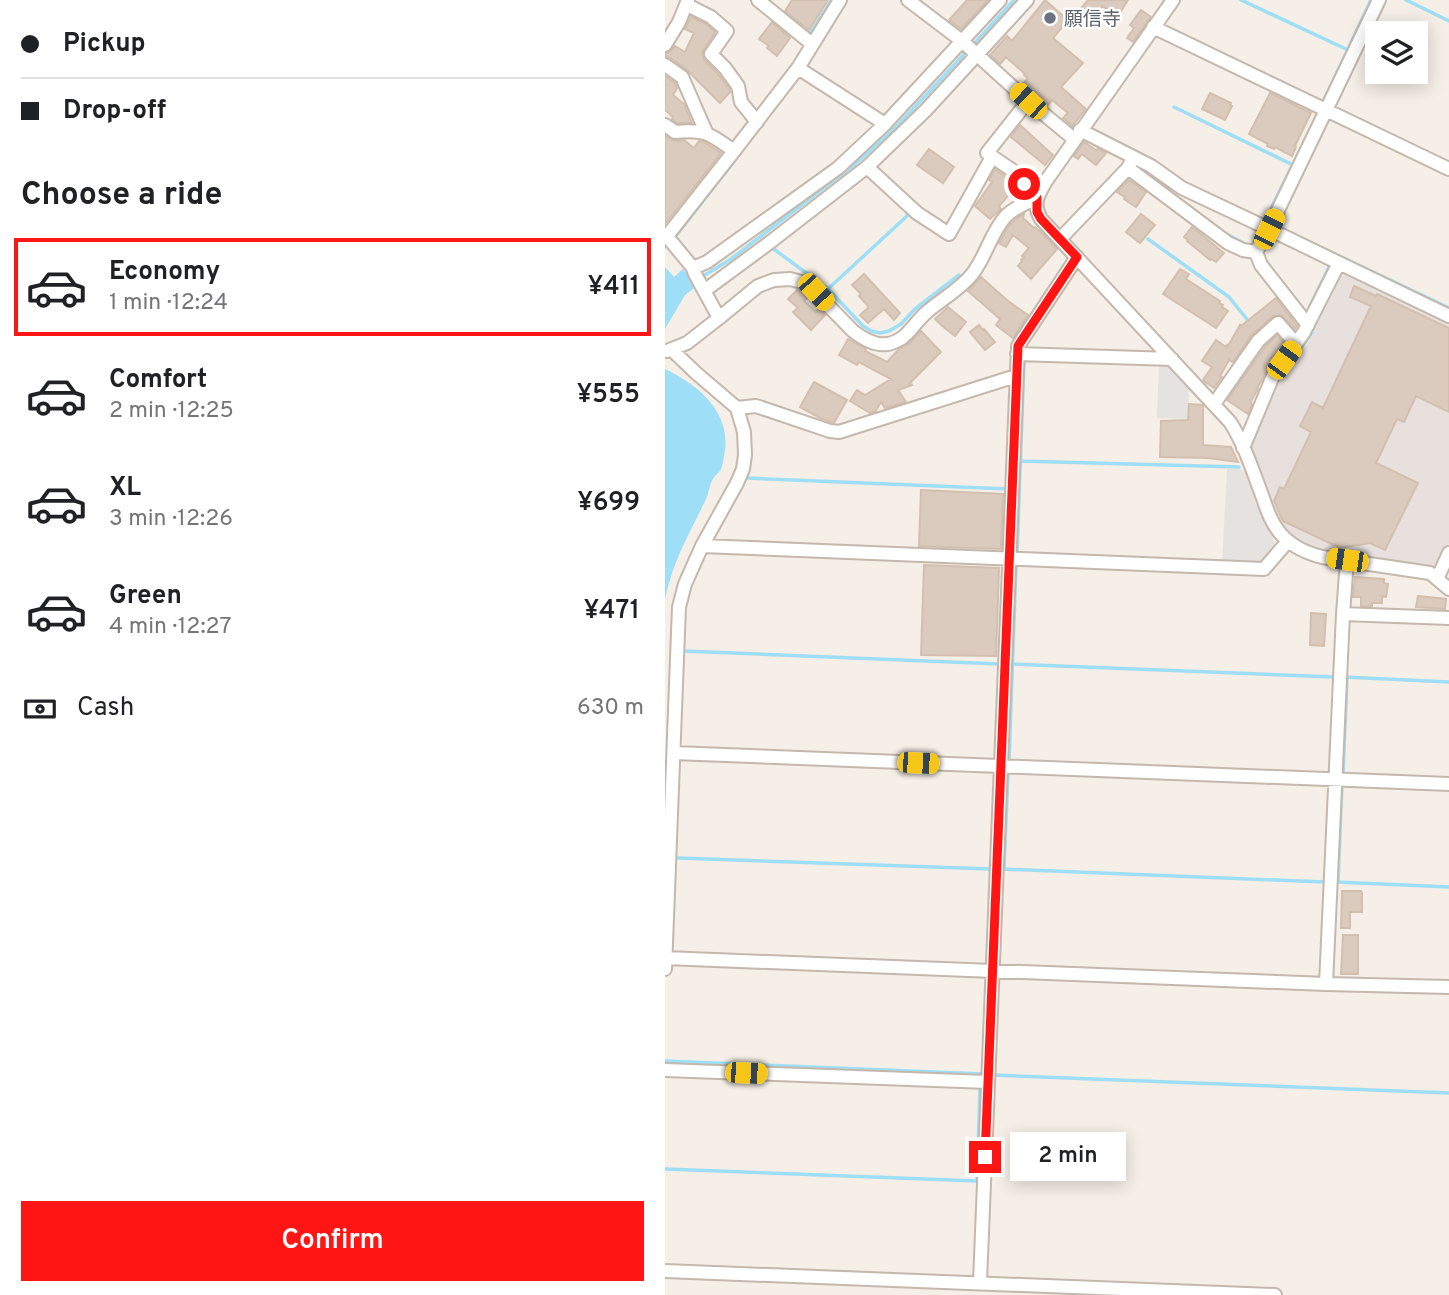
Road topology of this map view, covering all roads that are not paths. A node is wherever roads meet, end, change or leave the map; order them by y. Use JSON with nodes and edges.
{"nodes":[{"id":1,"x":758,"y":0,"type":"edge"},
{"id":2,"x":908,"y":0,"type":"edge"},
{"id":3,"x":1000,"y":0,"type":"edge"},
{"id":4,"x":1027,"y":0,"type":"edge"},
{"id":5,"x":1173,"y":0,"type":"edge"},
{"id":6,"x":1379,"y":0,"type":"edge"},
{"id":7,"x":837,"y":1,"type":"edge"},
{"id":8,"x":687,"y":2,"type":"edge"},
{"id":9,"x":1153,"y":27,"type":"junction"},
{"id":10,"x":963,"y":42,"type":"junction"},
{"id":11,"x":812,"y":44,"type":"junction"},
{"id":12,"x":665,"y":45,"type":"edge"},
{"id":13,"x":977,"y":53,"type":"junction"},
{"id":14,"x":665,"y":65,"type":"edge"},
{"id":15,"x":797,"y":68,"type":"junction"},
{"id":16,"x":1028,"y":101,"type":"junction"},
{"id":17,"x":1326,"y":110,"type":"junction"},
{"id":18,"x":757,"y":122,"type":"junction"},
{"id":19,"x":885,"y":124,"type":"junction"},
{"id":20,"x":665,"y":125,"type":"edge"},
{"id":21,"x":706,"y":132,"type":"junction"},
{"id":22,"x":1077,"y":135,"type":"junction"},
{"id":23,"x":734,"y":151,"type":"junction"},
{"id":24,"x":992,"y":157,"type":"junction"},
{"id":25,"x":1131,"y":162,"type":"junction"},
{"id":26,"x":867,"y":167,"type":"junction"},
{"id":27,"x":1449,"y":169,"type":"edge"},
{"id":28,"x":1037,"y":197,"type":"junction"},
{"id":29,"x":1269,"y":229,"type":"junction"},
{"id":30,"x":666,"y":235,"type":"edge"},
{"id":31,"x":1060,"y":239,"type":"junction"},
{"id":32,"x":1256,"y":252,"type":"junction"},
{"id":33,"x":1077,"y":257,"type":"junction"},
{"id":34,"x":1339,"y":263,"type":"junction"},
{"id":35,"x":694,"y":271,"type":"junction"},
{"id":36,"x":703,"y":289,"type":"junction"},
{"id":37,"x":1449,"y":316,"type":"edge"},
{"id":38,"x":719,"y":318,"type":"junction"},
{"id":39,"x":1308,"y":325,"type":"junction"},
{"id":40,"x":1296,"y":344,"type":"junction"},
{"id":41,"x":669,"y":351,"type":"edge"},
{"id":42,"x":1017,"y":354,"type":"junction"},
{"id":43,"x":1172,"y":359,"type":"junction"},
{"id":44,"x":1016,"y":376,"type":"junction"},
{"id":45,"x":1214,"y":404,"type":"junction"},
{"id":46,"x":737,"y":408,"type":"junction"},
{"id":47,"x":1243,"y":448,"type":"junction"},
{"id":48,"x":1288,"y":541,"type":"junction"},
{"id":49,"x":702,"y":546,"type":"junction"},
{"id":50,"x":1449,"y":553,"type":"edge"},
{"id":51,"x":1009,"y":559,"type":"junction"},
{"id":52,"x":1347,"y":560,"type":"junction"},
{"id":53,"x":1437,"y":579,"type":"junction"},
{"id":54,"x":1449,"y":589,"type":"edge"},
{"id":55,"x":1343,"y":614,"type":"junction"},
{"id":56,"x":1449,"y":618,"type":"edge"},
{"id":57,"x":674,"y":753,"type":"junction"},
{"id":58,"x":1000,"y":766,"type":"junction"},
{"id":59,"x":1335,"y":779,"type":"junction"},
{"id":60,"x":1449,"y":784,"type":"edge"},
{"id":61,"x":665,"y":958,"type":"edge"},
{"id":62,"x":665,"y":969,"type":"edge"},
{"id":63,"x":992,"y":971,"type":"junction"},
{"id":64,"x":1326,"y":984,"type":"junction"},
{"id":65,"x":1449,"y":988,"type":"edge"},
{"id":66,"x":665,"y":1070,"type":"edge"},
{"id":67,"x":988,"y":1082,"type":"junction"},
{"id":68,"x":665,"y":1271,"type":"edge"},
{"id":69,"x":980,"y":1282,"type":"junction"},
{"id":70,"x":1275,"y":1295,"type":"edge"}],
"edges":[{"from":1,"to":11,"type":"street"},
{"from":2,"to":10,"type":"street"},
{"from":3,"to":10,"type":"street"},
{"from":4,"to":13,"type":"street"},
{"from":5,"to":9,"type":"street"},
{"from":6,"to":17,"type":"street"},
{"from":7,"to":11,"type":"street"},
{"from":8,"to":12,"type":"street"},
{"from":8,"to":18,"type":"street"},
{"from":9,"to":17,"type":"street"},
{"from":9,"to":22,"type":"street"},
{"from":10,"to":13,"type":"street"},
{"from":10,"to":19,"type":"street"},
{"from":11,"to":15,"type":"street"},
{"from":13,"to":16,"type":"street"},
{"from":13,"to":26,"type":"street"},
{"from":14,"to":21,"type":"street"},
{"from":15,"to":18,"type":"street"},
{"from":15,"to":19,"type":"street"},
{"from":16,"to":22,"type":"street"},
{"from":16,"to":24,"type":"street"},
{"from":17,"to":27,"type":"street"},
{"from":17,"to":29,"type":"street"},
{"from":18,"to":23,"type":"street"},
{"from":19,"to":35,"type":"street"},
{"from":20,"to":21,"type":"street"},
{"from":21,"to":23,"type":"street"},
{"from":22,"to":25,"type":"street"},
{"from":22,"to":28,"type":"street"},
{"from":23,"to":30,"type":"street"},
{"from":24,"to":26,"type":"street"},
{"from":24,"to":28,"type":"street"},
{"from":25,"to":29,"type":"street"},
{"from":25,"to":31,"type":"street"},
{"from":25,"to":32,"type":"street"},
{"from":26,"to":36,"type":"street"},
{"from":28,"to":31,"type":"street"},
{"from":28,"to":38,"type":"street"},
{"from":29,"to":32,"type":"street"},
{"from":29,"to":34,"type":"street"},
{"from":30,"to":35,"type":"street"},
{"from":31,"to":33,"type":"street"},
{"from":32,"to":39,"type":"street"},
{"from":33,"to":42,"type":"street"},
{"from":33,"to":43,"type":"street"},
{"from":34,"to":37,"type":"street"},
{"from":34,"to":39,"type":"street"},
{"from":35,"to":36,"type":"street"},
{"from":36,"to":38,"type":"street"},
{"from":38,"to":41,"type":"street"},
{"from":39,"to":40,"type":"street"},
{"from":40,"to":45,"type":"street"},
{"from":40,"to":47,"type":"street"},
{"from":41,"to":46,"type":"street"},
{"from":42,"to":43,"type":"street"},
{"from":42,"to":44,"type":"street"},
{"from":43,"to":45,"type":"street"},
{"from":44,"to":46,"type":"street"},
{"from":44,"to":51,"type":"street"},
{"from":45,"to":47,"type":"street"},
{"from":46,"to":49,"type":"street"},
{"from":47,"to":48,"type":"street"},
{"from":48,"to":51,"type":"street"},
{"from":48,"to":52,"type":"street"},
{"from":49,"to":51,"type":"street"},
{"from":49,"to":57,"type":"street"},
{"from":50,"to":53,"type":"street"},
{"from":51,"to":58,"type":"street"},
{"from":52,"to":53,"type":"street"},
{"from":52,"to":55,"type":"street"},
{"from":53,"to":54,"type":"street"},
{"from":55,"to":56,"type":"street"},
{"from":55,"to":59,"type":"street"},
{"from":57,"to":58,"type":"street"},
{"from":57,"to":61,"type":"street"},
{"from":58,"to":59,"type":"street"},
{"from":58,"to":63,"type":"street"},
{"from":59,"to":60,"type":"street"},
{"from":59,"to":64,"type":"street"},
{"from":61,"to":62,"type":"street"},
{"from":61,"to":63,"type":"street"},
{"from":63,"to":64,"type":"street"},
{"from":63,"to":67,"type":"street"},
{"from":64,"to":65,"type":"street"},
{"from":66,"to":67,"type":"street"},
{"from":67,"to":69,"type":"street"},
{"from":68,"to":69,"type":"street"},
{"from":69,"to":70,"type":"street"}]}
